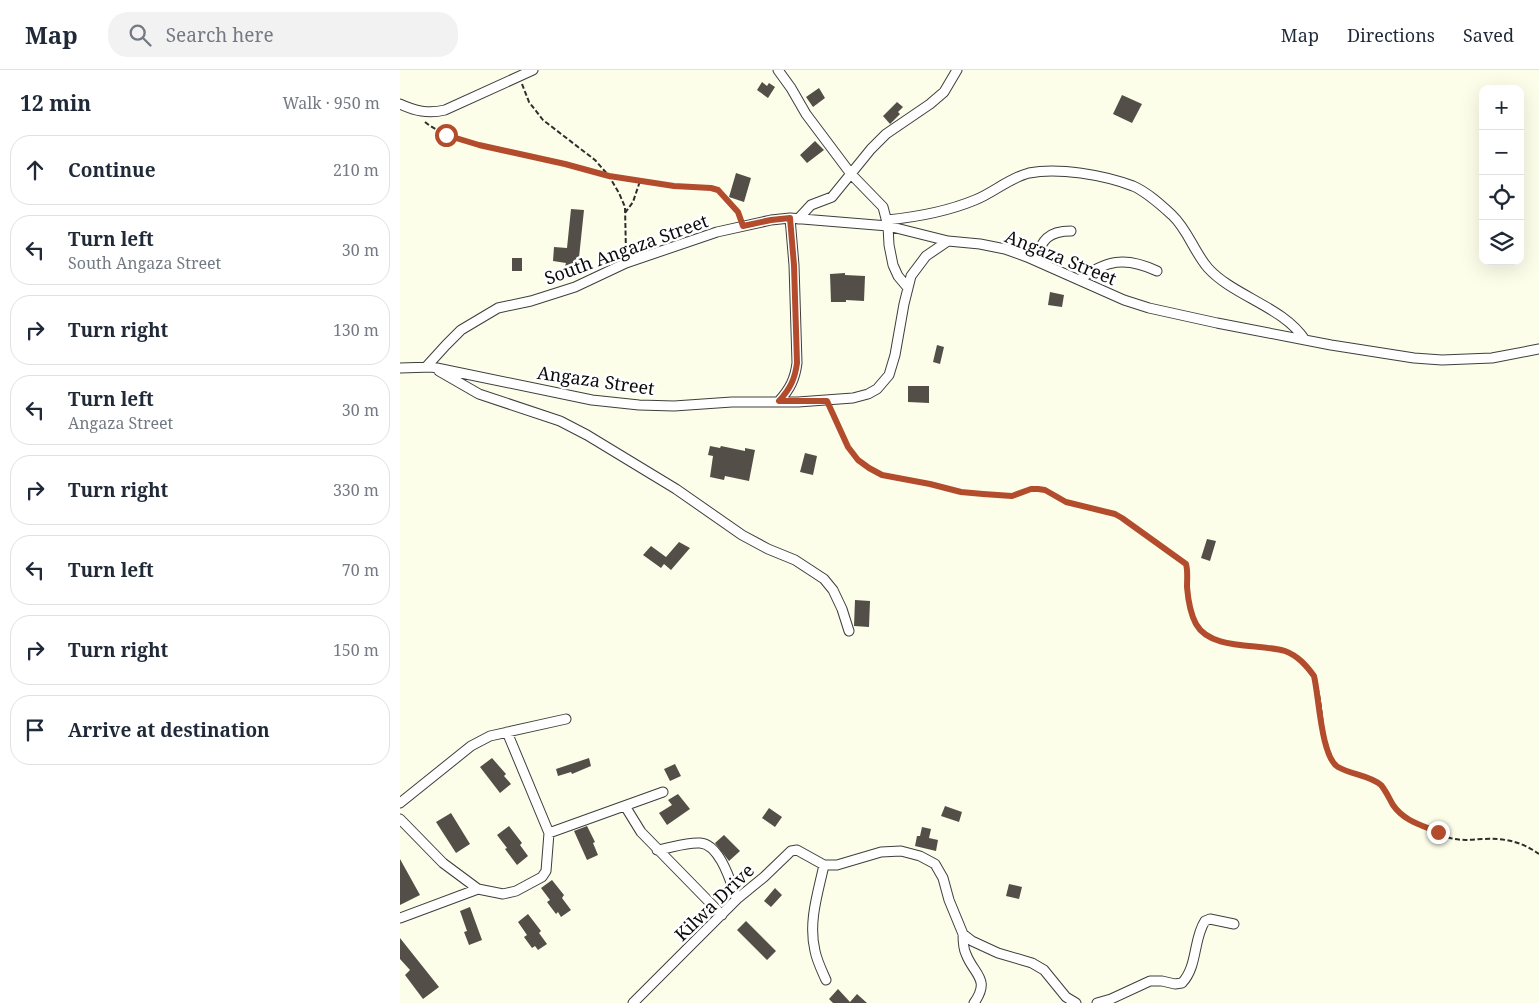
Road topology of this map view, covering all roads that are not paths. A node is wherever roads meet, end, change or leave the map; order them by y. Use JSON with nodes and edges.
{"nodes":[{"id":1,"x":532,"y":70,"type":"edge"},
{"id":2,"x":778,"y":70,"type":"edge"},
{"id":3,"x":957,"y":70,"type":"edge"},
{"id":4,"x":519,"y":73,"type":"edge"},
{"id":5,"x":400,"y":104,"type":"edge"},
{"id":6,"x":851,"y":174,"type":"junction"},
{"id":7,"x":794,"y":219,"type":"junction"},
{"id":8,"x":887,"y":223,"type":"junction"},
{"id":9,"x":1070,"y":231,"type":"dead end"},
{"id":10,"x":948,"y":241,"type":"junction"},
{"id":11,"x":1035,"y":260,"type":"junction"},
{"id":12,"x":1157,"y":271,"type":"dead end"},
{"id":13,"x":1079,"y":280,"type":"junction"},
{"id":14,"x":908,"y":288,"type":"junction"},
{"id":15,"x":1305,"y":340,"type":"junction"},
{"id":16,"x":1539,"y":349,"type":"edge"},
{"id":17,"x":429,"y":367,"type":"junction"},
{"id":18,"x":400,"y":368,"type":"edge"},
{"id":19,"x":779,"y":401,"type":"junction"},
{"id":20,"x":849,"y":631,"type":"dead end"},
{"id":21,"x":566,"y":719,"type":"dead end"},
{"id":22,"x":507,"y":732,"type":"junction"},
{"id":23,"x":663,"y":792,"type":"dead end"},
{"id":24,"x":400,"y":803,"type":"edge"},
{"id":25,"x":625,"y":806,"type":"junction"},
{"id":26,"x":400,"y":818,"type":"edge"},
{"id":27,"x":549,"y":833,"type":"junction"},
{"id":28,"x":657,"y":850,"type":"junction"},
{"id":29,"x":824,"y":865,"type":"junction"},
{"id":30,"x":478,"y":889,"type":"junction"},
{"id":31,"x":737,"y":899,"type":"junction"},
{"id":32,"x":722,"y":915,"type":"junction"},
{"id":33,"x":400,"y":918,"type":"edge"},
{"id":34,"x":1234,"y":924,"type":"dead end"},
{"id":35,"x":963,"y":934,"type":"junction"},
{"id":36,"x":826,"y":980,"type":"dead end"},
{"id":37,"x":633,"y":1003,"type":"edge"},
{"id":38,"x":974,"y":1003,"type":"edge"},
{"id":39,"x":1076,"y":1003,"type":"edge"},
{"id":40,"x":1097,"y":1003,"type":"edge"}],
"edges":[{"from":1,"to":4,"type":"street"},
{"from":2,"to":6,"type":"street"},
{"from":3,"to":6,"type":"street"},
{"from":4,"to":5,"type":"street"},
{"from":6,"to":7,"type":"street"},
{"from":6,"to":8,"type":"street"},
{"from":7,"to":8,"type":"street","name":"South Angaza Street"},
{"from":7,"to":17,"type":"street","name":"South Angaza Street"},
{"from":7,"to":19,"type":"street"},
{"from":8,"to":10,"type":"street","name":"South Angaza Street"},
{"from":8,"to":14,"type":"street"},
{"from":8,"to":15,"type":"street"},
{"from":9,"to":11,"type":"street"},
{"from":10,"to":11,"type":"street","name":"Angaza Street"},
{"from":10,"to":14,"type":"street","name":"Angaza Street"},
{"from":11,"to":13,"type":"street","name":"Angaza Street"},
{"from":12,"to":13,"type":"street"},
{"from":13,"to":15,"type":"street","name":"Angaza Street"},
{"from":14,"to":19,"type":"street","name":"Angaza Street"},
{"from":15,"to":16,"type":"street","name":"Angaza Street"},
{"from":17,"to":18,"type":"street","name":"Angaza Street"},
{"from":17,"to":19,"type":"street","name":"Angaza Street"},
{"from":17,"to":20,"type":"street"},
{"from":21,"to":22,"type":"street"},
{"from":22,"to":24,"type":"street"},
{"from":22,"to":27,"type":"street"},
{"from":23,"to":25,"type":"street"},
{"from":25,"to":27,"type":"street"},
{"from":25,"to":28,"type":"street"},
{"from":26,"to":30,"type":"street"},
{"from":27,"to":30,"type":"street"},
{"from":28,"to":31,"type":"street"},
{"from":28,"to":32,"type":"street"},
{"from":29,"to":31,"type":"street","name":"Kilwa Drive"},
{"from":29,"to":35,"type":"street"},
{"from":29,"to":36,"type":"street"},
{"from":30,"to":33,"type":"street"},
{"from":31,"to":32,"type":"street","name":"Kilwa Drive"},
{"from":32,"to":37,"type":"street","name":"Kilwa Drive"},
{"from":34,"to":40,"type":"street"},
{"from":35,"to":38,"type":"street"},
{"from":35,"to":39,"type":"street"}]}
